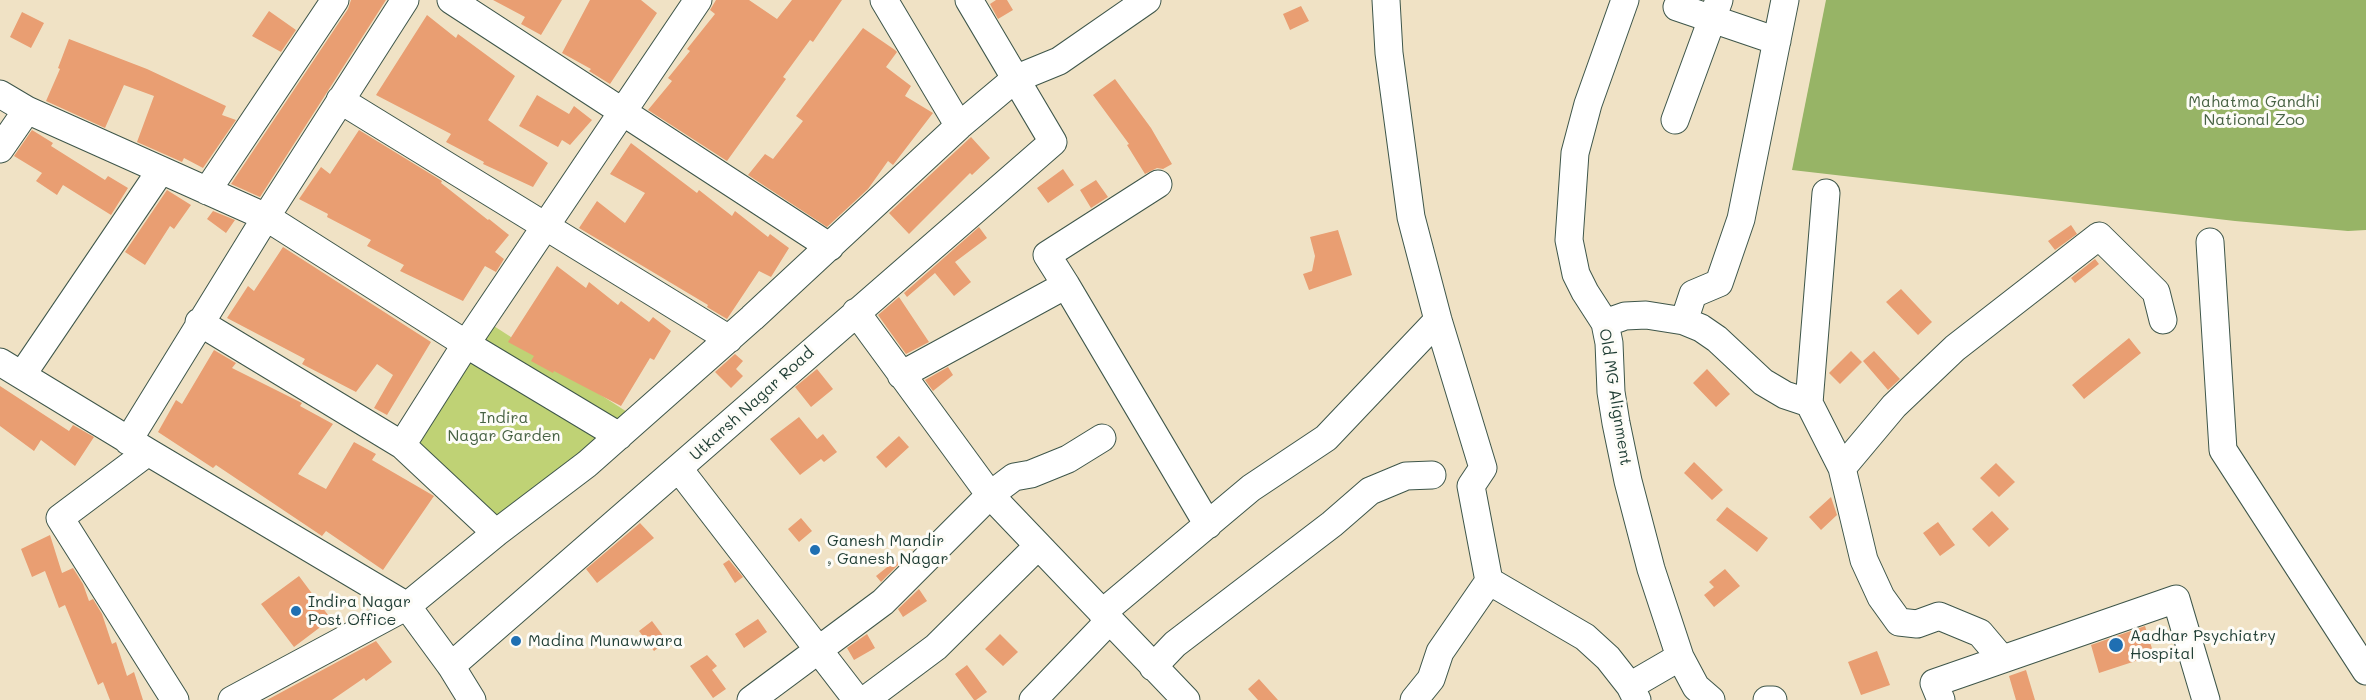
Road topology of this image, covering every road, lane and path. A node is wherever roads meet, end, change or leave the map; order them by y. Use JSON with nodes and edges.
{"nodes":[{"id":1,"x":335,"y":0,"type":"edge"},
{"id":2,"x":405,"y":0,"type":"edge"},
{"id":3,"x":451,"y":0,"type":"edge"},
{"id":4,"x":884,"y":0,"type":"edge"},
{"id":5,"x":969,"y":0,"type":"edge"},
{"id":6,"x":1386,"y":0,"type":"edge"},
{"id":7,"x":1625,"y":0,"type":"edge"},
{"id":8,"x":1785,"y":0,"type":"edge"},
{"id":9,"x":1142,"y":1,"type":"edge"},
{"id":10,"x":690,"y":3,"type":"edge"},
{"id":11,"x":1677,"y":7,"type":"dead end"},
{"id":12,"x":1716,"y":10,"type":"edge"},
{"id":13,"x":1777,"y":41,"type":"junction"},
{"id":14,"x":1015,"y":79,"type":"junction"},
{"id":15,"x":0,"y":94,"type":"edge"},
{"id":16,"x":340,"y":100,"type":"junction"},
{"id":17,"x":27,"y":110,"type":"junction"},
{"id":18,"x":622,"y":112,"type":"junction"},
{"id":19,"x":1675,"y":120,"type":"dead end"},
{"id":20,"x":959,"y":126,"type":"junction"},
{"id":21,"x":0,"y":149,"type":"edge"},
{"id":22,"x":161,"y":170,"type":"junction"},
{"id":23,"x":1158,"y":184,"type":"dead end"},
{"id":24,"x":207,"y":191,"type":"junction"},
{"id":25,"x":1826,"y":193,"type":"dead end"},
{"id":26,"x":266,"y":217,"type":"junction"},
{"id":27,"x":545,"y":226,"type":"junction"},
{"id":28,"x":2210,"y":242,"type":"dead end"},
{"id":29,"x":830,"y":247,"type":"junction"},
{"id":30,"x":1066,"y":285,"type":"junction"},
{"id":31,"x":856,"y":312,"type":"junction"},
{"id":32,"x":1438,"y":320,"type":"junction"},
{"id":33,"x":2163,"y":320,"type":"dead end"},
{"id":34,"x":1684,"y":321,"type":"junction"},
{"id":35,"x":199,"y":322,"type":"junction"},
{"id":36,"x":1605,"y":323,"type":"junction"},
{"id":37,"x":729,"y":339,"type":"junction"},
{"id":38,"x":466,"y":344,"type":"junction"},
{"id":39,"x":11,"y":369,"type":"edge"},
{"id":40,"x":901,"y":375,"type":"junction"},
{"id":41,"x":1809,"y":403,"type":"junction"},
{"id":42,"x":619,"y":436,"type":"junction"},
{"id":43,"x":1102,"y":438,"type":"dead end"},
{"id":44,"x":402,"y":445,"type":"junction"},
{"id":45,"x":138,"y":447,"type":"junction"},
{"id":46,"x":1842,"y":468,"type":"junction"},
{"id":47,"x":678,"y":469,"type":"junction"},
{"id":48,"x":1432,"y":475,"type":"dead end"},
{"id":49,"x":990,"y":495,"type":"junction"},
{"id":50,"x":1208,"y":525,"type":"junction"},
{"id":51,"x":496,"y":533,"type":"junction"},
{"id":52,"x":1038,"y":546,"type":"junction"},
{"id":53,"x":1489,"y":581,"type":"junction"},
{"id":54,"x":407,"y":606,"type":"junction"},
{"id":55,"x":1105,"y":617,"type":"junction"},
{"id":56,"x":819,"y":650,"type":"junction"},
{"id":57,"x":1680,"y":657,"type":"junction"},
{"id":58,"x":2002,"y":659,"type":"junction"},
{"id":59,"x":451,"y":666,"type":"junction"},
{"id":60,"x":1153,"y":667,"type":"junction"},
{"id":61,"x":2366,"y":671,"type":"edge"},
{"id":62,"x":1633,"y":693,"type":"edge"},
{"id":63,"x":175,"y":700,"type":"edge"},
{"id":64,"x":232,"y":700,"type":"edge"},
{"id":65,"x":472,"y":700,"type":"edge"},
{"id":66,"x":751,"y":700,"type":"edge"},
{"id":67,"x":857,"y":700,"type":"edge"},
{"id":68,"x":865,"y":700,"type":"edge"},
{"id":69,"x":1033,"y":700,"type":"edge"},
{"id":70,"x":1186,"y":700,"type":"edge"},
{"id":71,"x":1414,"y":700,"type":"edge"},
{"id":72,"x":1712,"y":700,"type":"edge"},
{"id":73,"x":1767,"y":700,"type":"edge"},
{"id":74,"x":1773,"y":700,"type":"edge"},
{"id":75,"x":1941,"y":700,"type":"edge"},
{"id":76,"x":2206,"y":700,"type":"edge"}],
"edges":[{"from":1,"to":24,"type":"street"},
{"from":2,"to":16,"type":"street"},
{"from":3,"to":18,"type":"street"},
{"from":4,"to":20,"type":"street"},
{"from":5,"to":14,"type":"street"},
{"from":6,"to":32,"type":"street"},
{"from":7,"to":36,"type":"street","name":"Old MG Alignment"},
{"from":8,"to":13,"type":"street"},
{"from":9,"to":14,"type":"street"},
{"from":10,"to":18,"type":"street"},
{"from":11,"to":12,"type":"street"},
{"from":12,"to":13,"type":"street"},
{"from":12,"to":19,"type":"street"},
{"from":13,"to":34,"type":"street"},
{"from":14,"to":20,"type":"street"},
{"from":14,"to":31,"type":"street","name":"Utkarsh Nagar Road"},
{"from":15,"to":17,"type":"street"},
{"from":16,"to":26,"type":"street"},
{"from":16,"to":27,"type":"street"},
{"from":17,"to":21,"type":"street"},
{"from":17,"to":22,"type":"street"},
{"from":18,"to":27,"type":"street"},
{"from":18,"to":29,"type":"street"},
{"from":20,"to":29,"type":"street"},
{"from":22,"to":24,"type":"street"},
{"from":22,"to":39,"type":"street"},
{"from":23,"to":30,"type":"street"},
{"from":24,"to":26,"type":"street"},
{"from":25,"to":41,"type":"street"},
{"from":26,"to":35,"type":"street"},
{"from":26,"to":38,"type":"street"},
{"from":27,"to":37,"type":"street"},
{"from":27,"to":38,"type":"street"},
{"from":28,"to":61,"type":"street"},
{"from":29,"to":37,"type":"street"},
{"from":30,"to":40,"type":"street"},
{"from":30,"to":50,"type":"street"},
{"from":31,"to":40,"type":"street"},
{"from":31,"to":47,"type":"street","name":"Utkarsh Nagar Road"},
{"from":32,"to":50,"type":"street"},
{"from":32,"to":53,"type":"street"},
{"from":33,"to":46,"type":"street"},
{"from":34,"to":36,"type":"street"},
{"from":34,"to":41,"type":"street"},
{"from":35,"to":44,"type":"street"},
{"from":35,"to":45,"type":"street"},
{"from":36,"to":57,"type":"street","name":"Old MG Alignment"},
{"from":37,"to":42,"type":"street"},
{"from":38,"to":42,"type":"street"},
{"from":38,"to":44,"type":"street"},
{"from":39,"to":45,"type":"street"},
{"from":40,"to":49,"type":"street"},
{"from":41,"to":46,"type":"street"},
{"from":42,"to":51,"type":"street"},
{"from":43,"to":49,"type":"street"},
{"from":44,"to":51,"type":"street"},
{"from":45,"to":54,"type":"street"},
{"from":45,"to":63,"type":"street"},
{"from":46,"to":58,"type":"street"},
{"from":47,"to":56,"type":"street"},
{"from":47,"to":59,"type":"street","name":"Utkarsh Nagar Road"},
{"from":48,"to":60,"type":"street"},
{"from":49,"to":52,"type":"street"},
{"from":49,"to":56,"type":"street"},
{"from":50,"to":55,"type":"street"},
{"from":51,"to":54,"type":"street"},
{"from":52,"to":55,"type":"street"},
{"from":52,"to":68,"type":"street"},
{"from":53,"to":62,"type":"street"},
{"from":53,"to":71,"type":"street"},
{"from":54,"to":59,"type":"street"},
{"from":54,"to":64,"type":"street"},
{"from":55,"to":60,"type":"street"},
{"from":55,"to":69,"type":"street"},
{"from":56,"to":66,"type":"street"},
{"from":56,"to":67,"type":"street"},
{"from":57,"to":62,"type":"street"},
{"from":57,"to":72,"type":"street","name":"Old MG Alignment"},
{"from":58,"to":75,"type":"street"},
{"from":58,"to":76,"type":"street"},
{"from":59,"to":65,"type":"street"},
{"from":60,"to":70,"type":"street"},
{"from":73,"to":74,"type":"street"}]}
